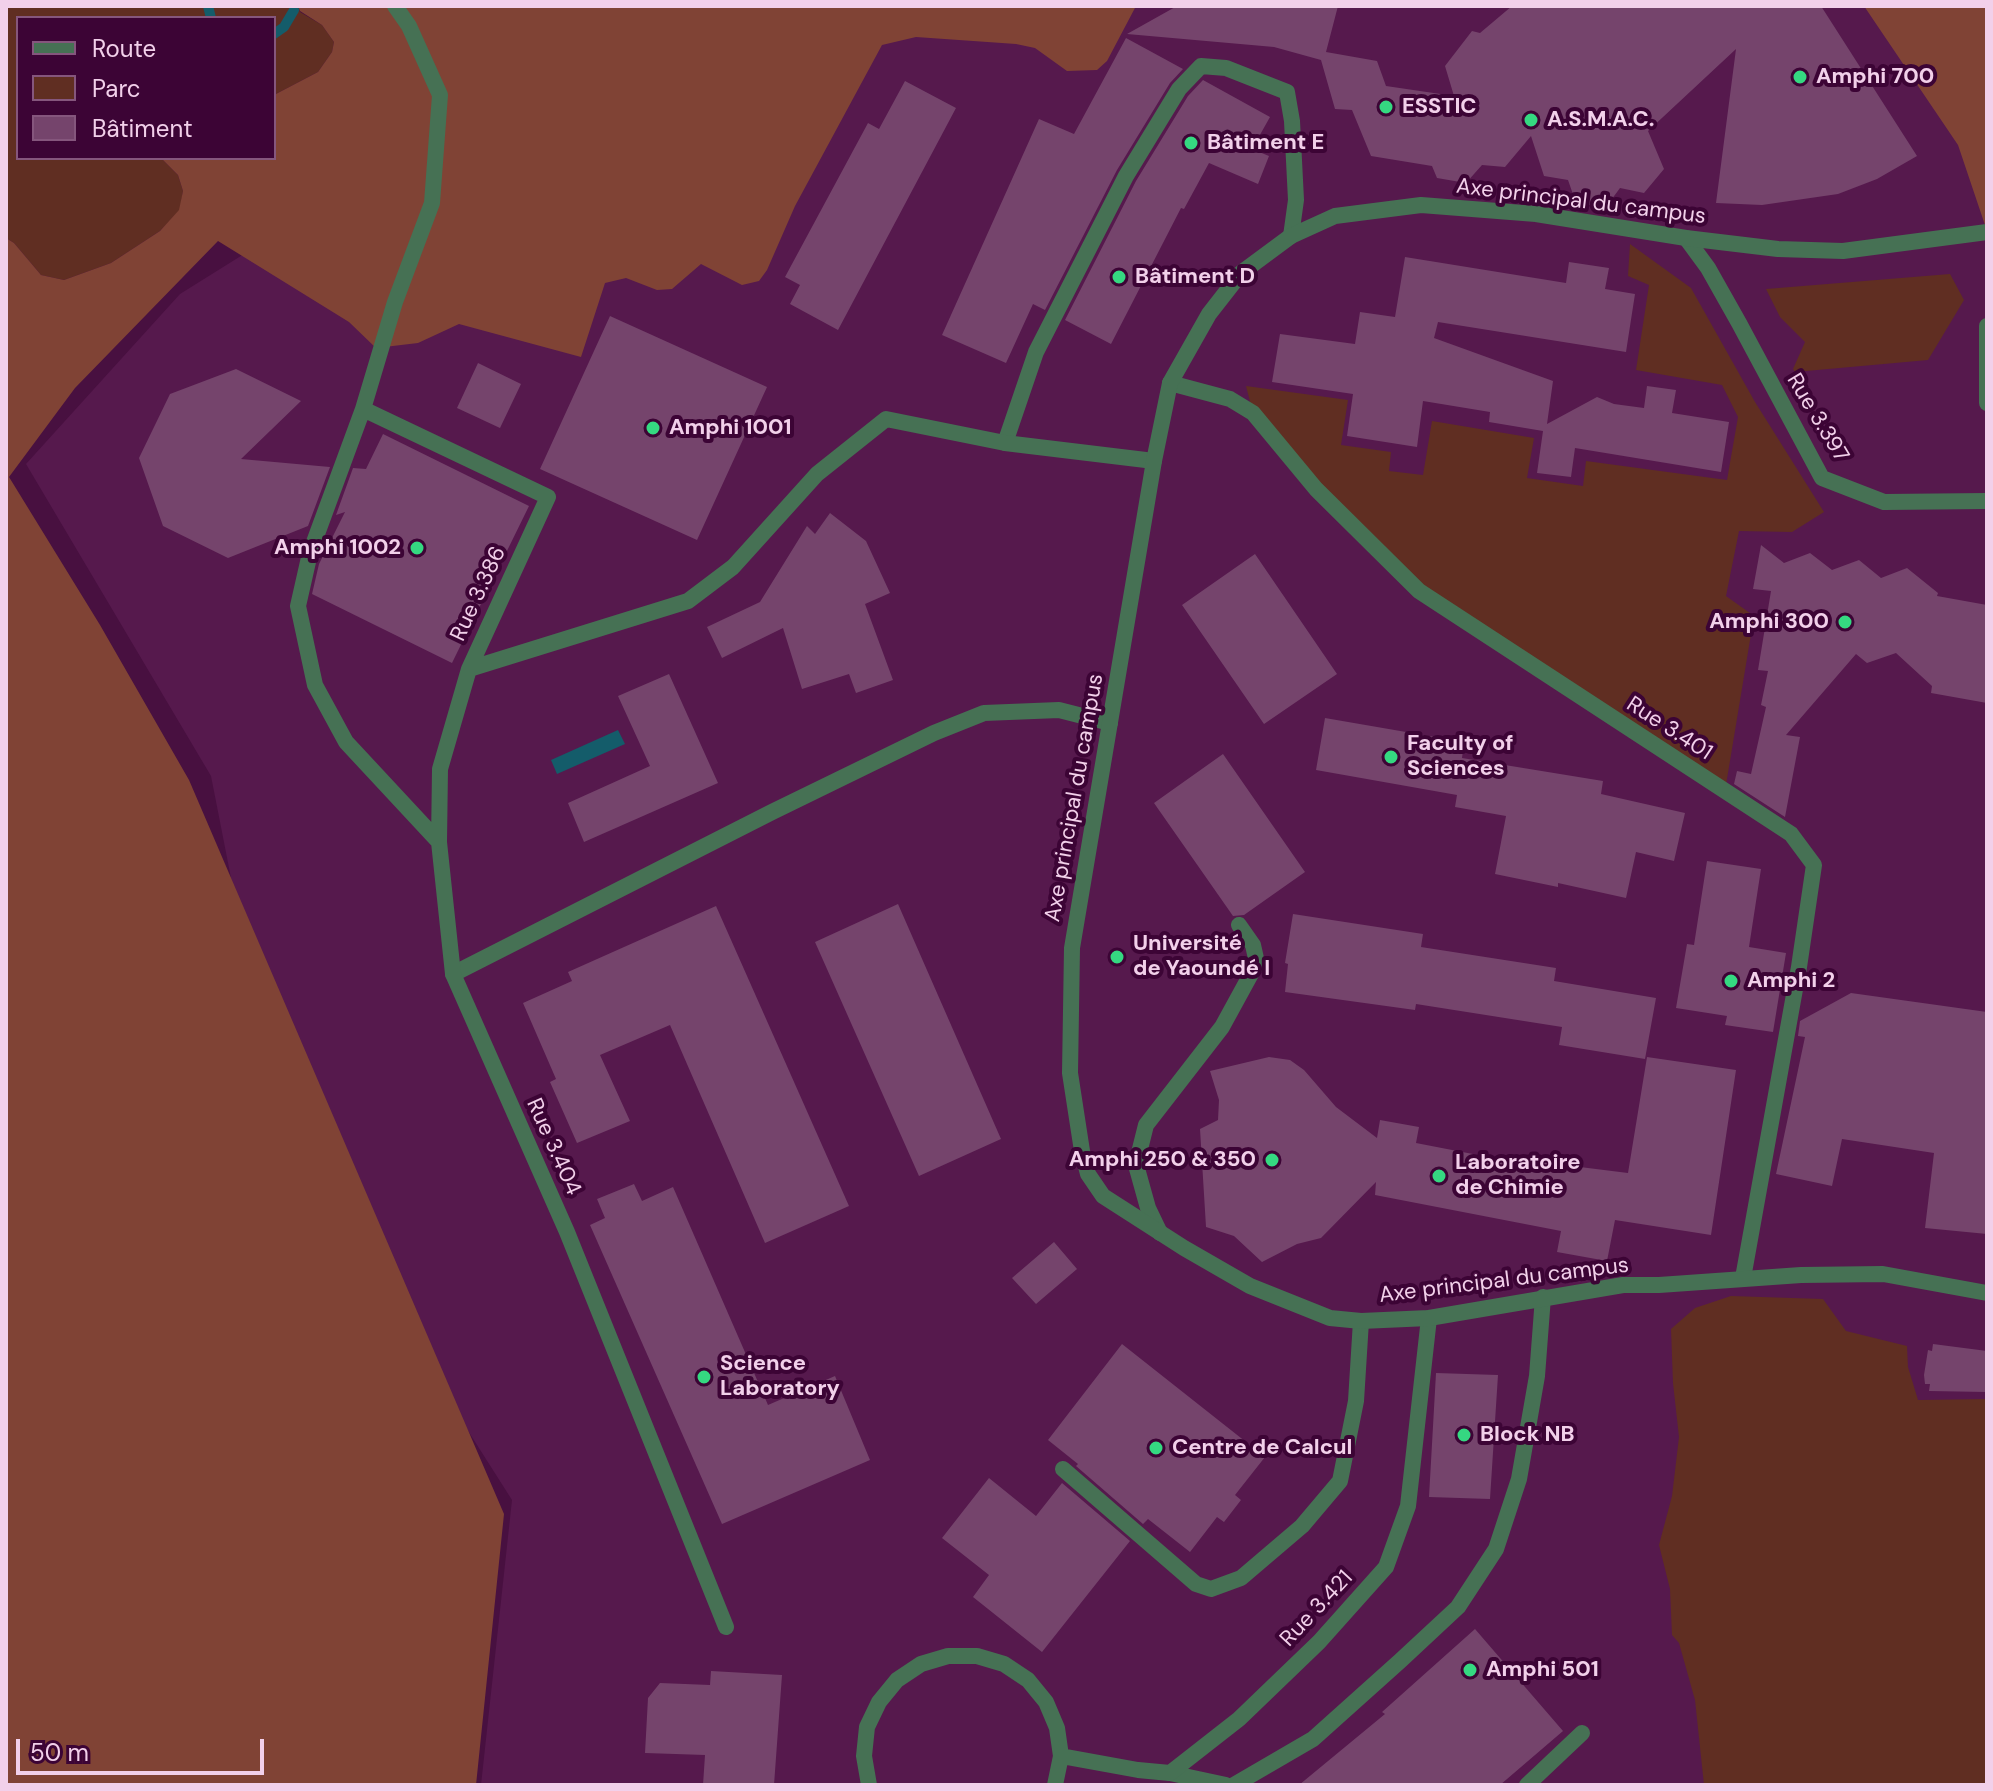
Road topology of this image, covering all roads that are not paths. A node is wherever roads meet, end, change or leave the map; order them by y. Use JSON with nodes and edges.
{"nodes":[{"id":1,"x":395,"y":6,"type":"edge"},
{"id":2,"x":1987,"y":232,"type":"edge"},
{"id":3,"x":1291,"y":236,"type":"junction"},
{"id":4,"x":1686,"y":238,"type":"junction"},
{"id":5,"x":1987,"y":326,"type":"edge"},
{"id":6,"x":1170,"y":383,"type":"junction"},
{"id":7,"x":1987,"y":403,"type":"edge"},
{"id":8,"x":363,"y":409,"type":"junction"},
{"id":9,"x":1005,"y":443,"type":"junction"},
{"id":10,"x":1154,"y":461,"type":"junction"},
{"id":11,"x":1987,"y":501,"type":"edge"},
{"id":12,"x":469,"y":669,"type":"junction"},
{"id":13,"x":1110,"y":723,"type":"junction"},
{"id":14,"x":439,"y":842,"type":"junction"},
{"id":15,"x":1239,"y":925,"type":"dead end"},
{"id":16,"x":453,"y":974,"type":"junction"},
{"id":17,"x":1160,"y":1233,"type":"junction"},
{"id":18,"x":1743,"y":1278,"type":"junction"},
{"id":19,"x":1987,"y":1293,"type":"edge"},
{"id":20,"x":1543,"y":1297,"type":"junction"},
{"id":21,"x":1429,"y":1318,"type":"junction"},
{"id":22,"x":1361,"y":1321,"type":"junction"},
{"id":23,"x":1063,"y":1469,"type":"dead end"},
{"id":24,"x":726,"y":1627,"type":"dead end"},
{"id":25,"x":1582,"y":1733,"type":"dead end"},
{"id":26,"x":1061,"y":1756,"type":"junction"},
{"id":27,"x":1170,"y":1773,"type":"junction"},
{"id":28,"x":869,"y":1785,"type":"edge"},
{"id":29,"x":1055,"y":1785,"type":"edge"},
{"id":30,"x":1226,"y":1785,"type":"edge"},
{"id":31,"x":1234,"y":1785,"type":"edge"},
{"id":32,"x":1527,"y":1785,"type":"edge"}],
"edges":[{"from":1,"to":8,"type":"street"},
{"from":2,"to":4,"type":"street","name":"Axe principal du campus"},
{"from":3,"to":4,"type":"street","name":"Axe principal du campus"},
{"from":3,"to":6,"type":"street","name":"Axe principal du campus"},
{"from":3,"to":9,"type":"street"},
{"from":4,"to":11,"type":"street","name":"Rue 3.397"},
{"from":5,"to":7,"type":"street"},
{"from":6,"to":10,"type":"street","name":"Axe principal du campus"},
{"from":6,"to":18,"type":"street","name":"Rue 3.401"},
{"from":8,"to":12,"type":"street","name":"Rue 3.386"},
{"from":8,"to":14,"type":"street"},
{"from":9,"to":10,"type":"street","name":"Rue 3.386"},
{"from":9,"to":12,"type":"street","name":"Rue 3.386"},
{"from":10,"to":13,"type":"street","name":"Axe principal du campus"},
{"from":12,"to":14,"type":"street","name":"Rue 3.404"},
{"from":13,"to":16,"type":"street"},
{"from":13,"to":17,"type":"street","name":"Axe principal du campus"},
{"from":14,"to":16,"type":"street","name":"Rue 3.404"},
{"from":15,"to":17,"type":"street"},
{"from":16,"to":24,"type":"street","name":"Rue 3.404"},
{"from":17,"to":22,"type":"street","name":"Axe principal du campus"},
{"from":18,"to":19,"type":"street","name":"Axe principal du campus"},
{"from":18,"to":20,"type":"street","name":"Axe principal du campus"},
{"from":20,"to":21,"type":"street","name":"Axe principal du campus"},
{"from":20,"to":31,"type":"street"},
{"from":21,"to":22,"type":"street","name":"Axe principal du campus"},
{"from":21,"to":27,"type":"street","name":"Rue 3.421"},
{"from":22,"to":23,"type":"street"},
{"from":25,"to":32,"type":"street"},
{"from":26,"to":27,"type":"street"},
{"from":26,"to":28,"type":"street"},
{"from":26,"to":29,"type":"street"},
{"from":27,"to":30,"type":"street"}]}
